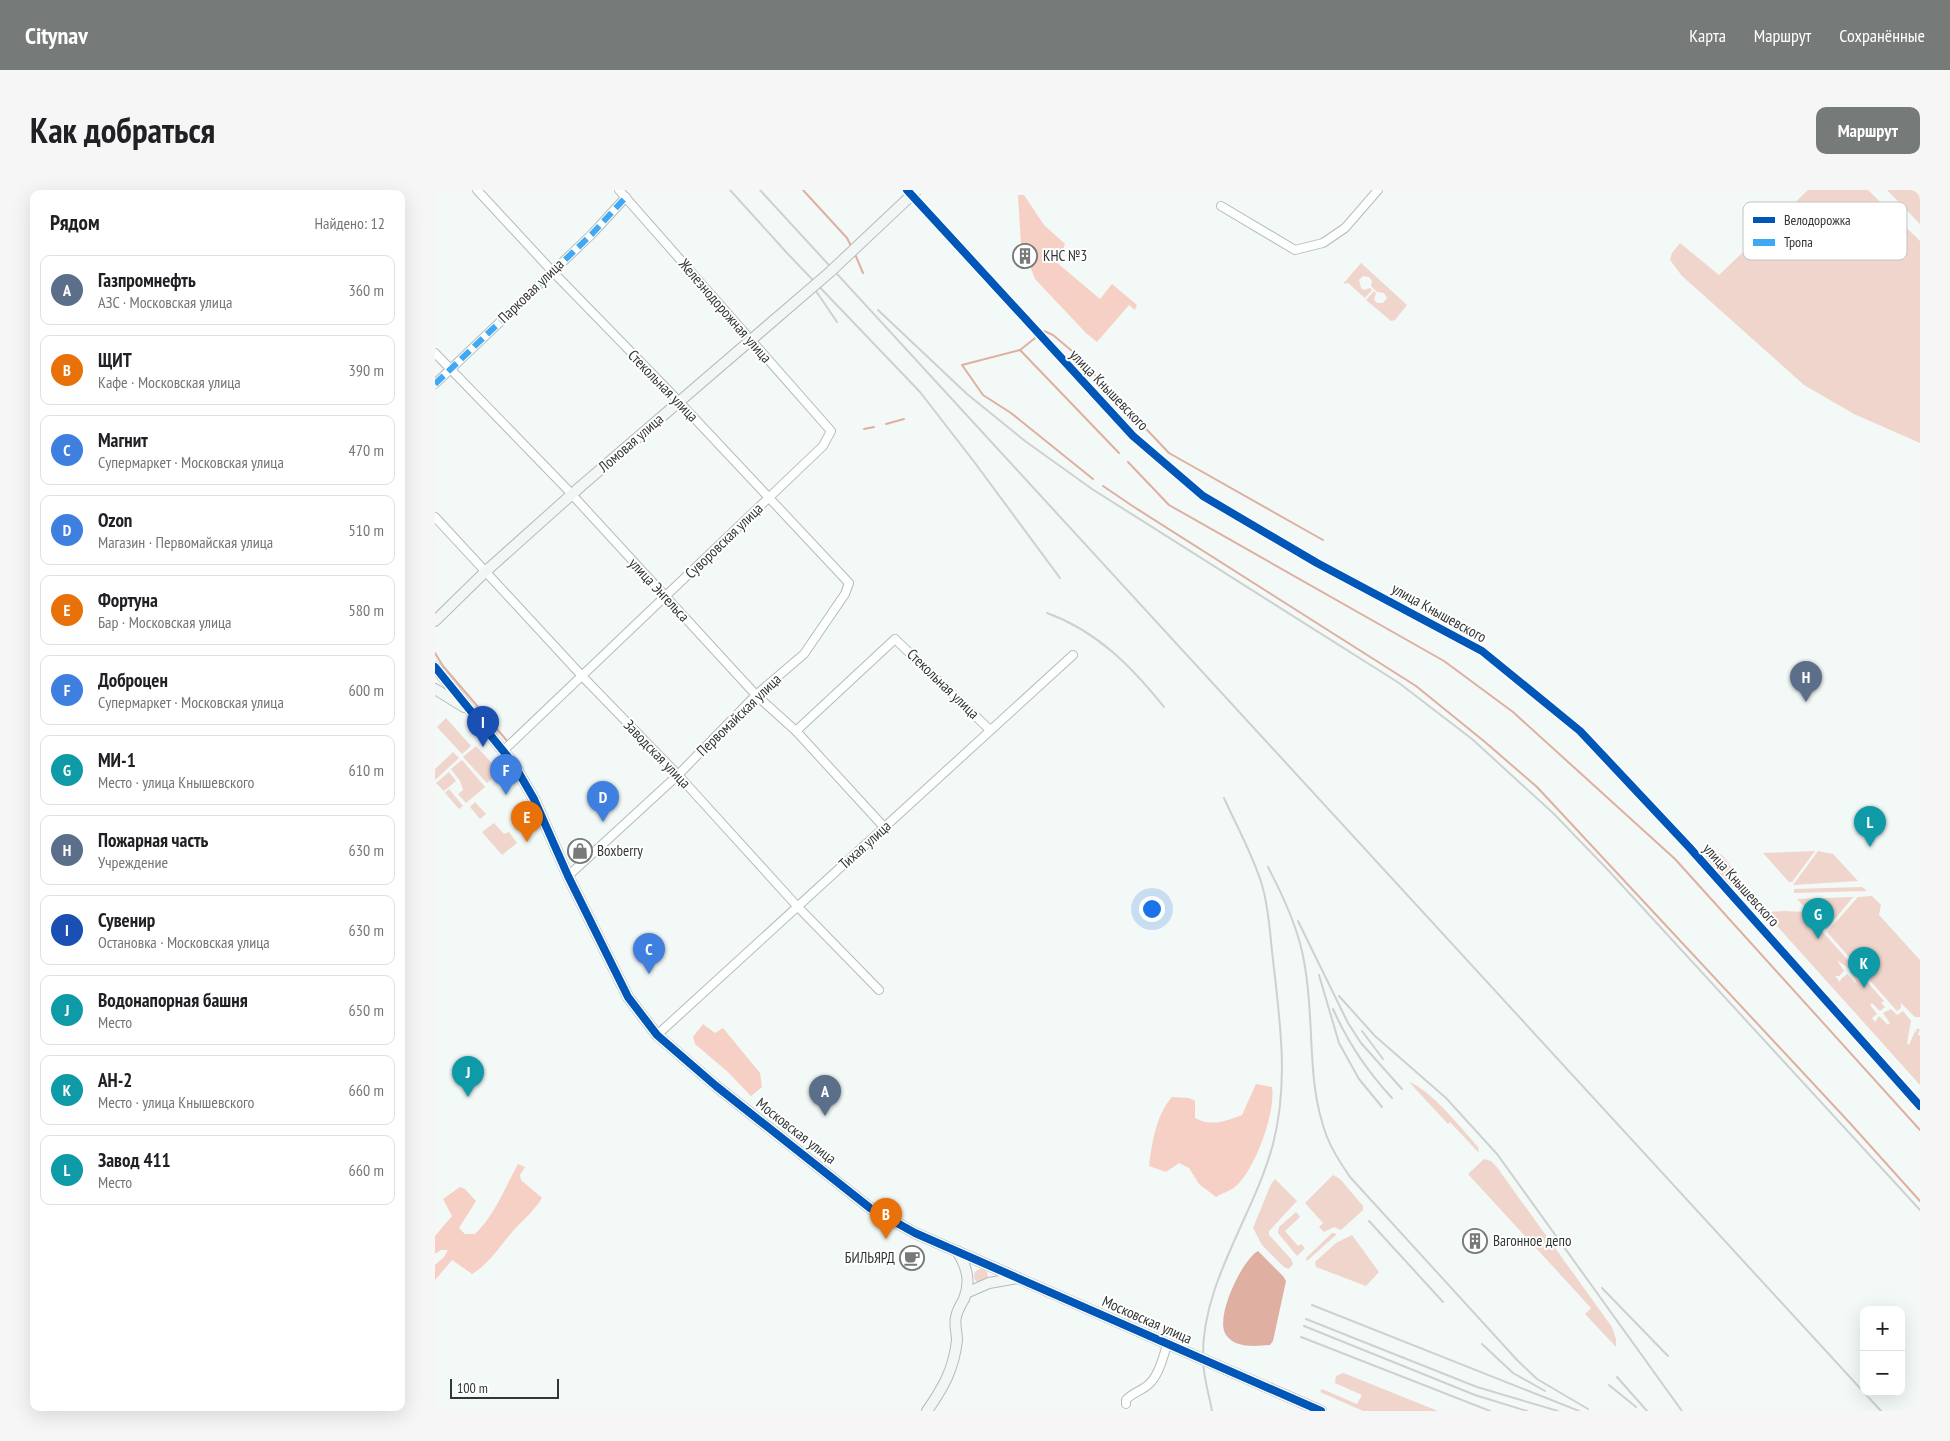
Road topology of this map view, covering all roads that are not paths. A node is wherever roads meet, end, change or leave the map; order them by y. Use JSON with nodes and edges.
{"nodes":[{"id":1,"x":477,"y":190,"type":"edge"},
{"id":2,"x":619,"y":190,"type":"edge"},
{"id":3,"x":907,"y":190,"type":"edge"},
{"id":4,"x":917,"y":190,"type":"edge"},
{"id":5,"x":1378,"y":190,"type":"edge"},
{"id":6,"x":626,"y":197,"type":"junction"},
{"id":7,"x":1221,"y":206,"type":"dead end"},
{"id":8,"x":552,"y":271,"type":"junction"},
{"id":9,"x":435,"y":352,"type":"edge"},
{"id":10,"x":451,"y":370,"type":"junction"},
{"id":11,"x":435,"y":384,"type":"edge"},
{"id":12,"x":831,"y":431,"type":"joint"},
{"id":13,"x":576,"y":491,"type":"junction"},
{"id":14,"x":769,"y":498,"type":"junction"},
{"id":15,"x":435,"y":517,"type":"edge"},
{"id":16,"x":485,"y":572,"type":"junction"},
{"id":17,"x":849,"y":583,"type":"joint"},
{"id":18,"x":665,"y":597,"type":"junction"},
{"id":19,"x":435,"y":620,"type":"edge"},
{"id":20,"x":1073,"y":655,"type":"dead end"},
{"id":21,"x":435,"y":668,"type":"edge"},
{"id":22,"x":582,"y":676,"type":"junction"},
{"id":23,"x":435,"y":689,"type":"edge"},
{"id":24,"x":756,"y":695,"type":"junction"},
{"id":25,"x":471,"y":712,"type":"junction"},
{"id":26,"x":990,"y":730,"type":"junction"},
{"id":27,"x":796,"y":732,"type":"junction"},
{"id":28,"x":504,"y":750,"type":"junction"},
{"id":29,"x":678,"y":775,"type":"junction"},
{"id":30,"x":884,"y":827,"type":"junction"},
{"id":31,"x":569,"y":876,"type":"junction"},
{"id":32,"x":797,"y":906,"type":"junction"},
{"id":33,"x":879,"y":990,"type":"dead end"},
{"id":34,"x":657,"y":1035,"type":"junction"},
{"id":35,"x":1920,"y":1106,"type":"edge"},
{"id":36,"x":956,"y":1250,"type":"junction"},
{"id":37,"x":993,"y":1266,"type":"junction"},
{"id":38,"x":1019,"y":1278,"type":"junction"},
{"id":39,"x":989,"y":1283,"type":"junction"},
{"id":40,"x":966,"y":1293,"type":"junction"},
{"id":41,"x":1167,"y":1345,"type":"junction"},
{"id":42,"x":1126,"y":1404,"type":"dead end"},
{"id":43,"x":927,"y":1411,"type":"edge"},
{"id":44,"x":1321,"y":1411,"type":"edge"}],
"edges":[{"from":1,"to":8,"type":"street","name":"Стекольная улица"},
{"from":2,"to":6,"type":"street","name":"Железнодорожная улица"},
{"from":3,"to":35,"type":"street","name":"улица Кнышевского"},
{"from":4,"to":13,"type":"street","name":"Ломовая улица","bridge":true},
{"from":5,"to":7,"type":"street"},
{"from":6,"to":8,"type":"street","name":"Парковая улица"},
{"from":6,"to":12,"type":"street","name":"Железнодорожная улица"},
{"from":8,"to":10,"type":"street","name":"Парковая улица"},
{"from":8,"to":14,"type":"street","name":"Стекольная улица"},
{"from":9,"to":10,"type":"street","name":"улица Энгельса"},
{"from":10,"to":11,"type":"street","name":"Парковая улица"},
{"from":10,"to":13,"type":"street","name":"улица Энгельса"},
{"from":12,"to":14,"type":"street","name":"Суворовская улица"},
{"from":13,"to":16,"type":"street","name":"Ломовая улица"},
{"from":13,"to":18,"type":"street","name":"улица Энгельса"},
{"from":14,"to":17,"type":"street","name":"Стекольная улица"},
{"from":14,"to":18,"type":"street","name":"Суворовская улица"},
{"from":15,"to":16,"type":"street","name":"Заводская улица"},
{"from":16,"to":19,"type":"street","name":"Ломовая улица"},
{"from":16,"to":22,"type":"street","name":"Заводская улица"},
{"from":17,"to":24,"type":"street","name":"Первомайская улица"},
{"from":18,"to":22,"type":"street","name":"Суворовская улица"},
{"from":18,"to":24,"type":"street","name":"улица Энгельса"},
{"from":20,"to":26,"type":"street","name":"Тихая улица"},
{"from":21,"to":25,"type":"street","name":"Московская улица"},
{"from":22,"to":28,"type":"street","name":"Суворовская улица"},
{"from":22,"to":29,"type":"street","name":"Заводская улица"},
{"from":23,"to":25,"type":"street","name":"Московская улица"},
{"from":24,"to":27,"type":"street","name":"улица Энгельса"},
{"from":24,"to":29,"type":"street","name":"Первомайская улица"},
{"from":25,"to":28,"type":"street","name":"Московская улица"},
{"from":26,"to":27,"type":"street","name":"Стекольная улица"},
{"from":26,"to":30,"type":"street","name":"Тихая улица"},
{"from":27,"to":30,"type":"street","name":"улица Энгельса"},
{"from":28,"to":31,"type":"street","name":"Московская улица"},
{"from":29,"to":31,"type":"street","name":"Первомайская улица"},
{"from":29,"to":32,"type":"street","name":"Заводская улица"},
{"from":30,"to":32,"type":"street","name":"Тихая улица"},
{"from":31,"to":34,"type":"street","name":"Московская улица"},
{"from":32,"to":33,"type":"street","name":"Заводская улица"},
{"from":32,"to":34,"type":"street","name":"Тихая улица"},
{"from":34,"to":36,"type":"street","name":"Московская улица"},
{"from":36,"to":37,"type":"street","name":"Московская улица"},
{"from":36,"to":40,"type":"street"},
{"from":37,"to":38,"type":"street","name":"Московская улица"},
{"from":37,"to":39,"type":"street"},
{"from":38,"to":39,"type":"street"},
{"from":38,"to":41,"type":"street","name":"Московская улица"},
{"from":39,"to":40,"type":"street"},
{"from":40,"to":43,"type":"street"},
{"from":41,"to":42,"type":"street"},
{"from":41,"to":44,"type":"street","name":"Московская улица"}]}
